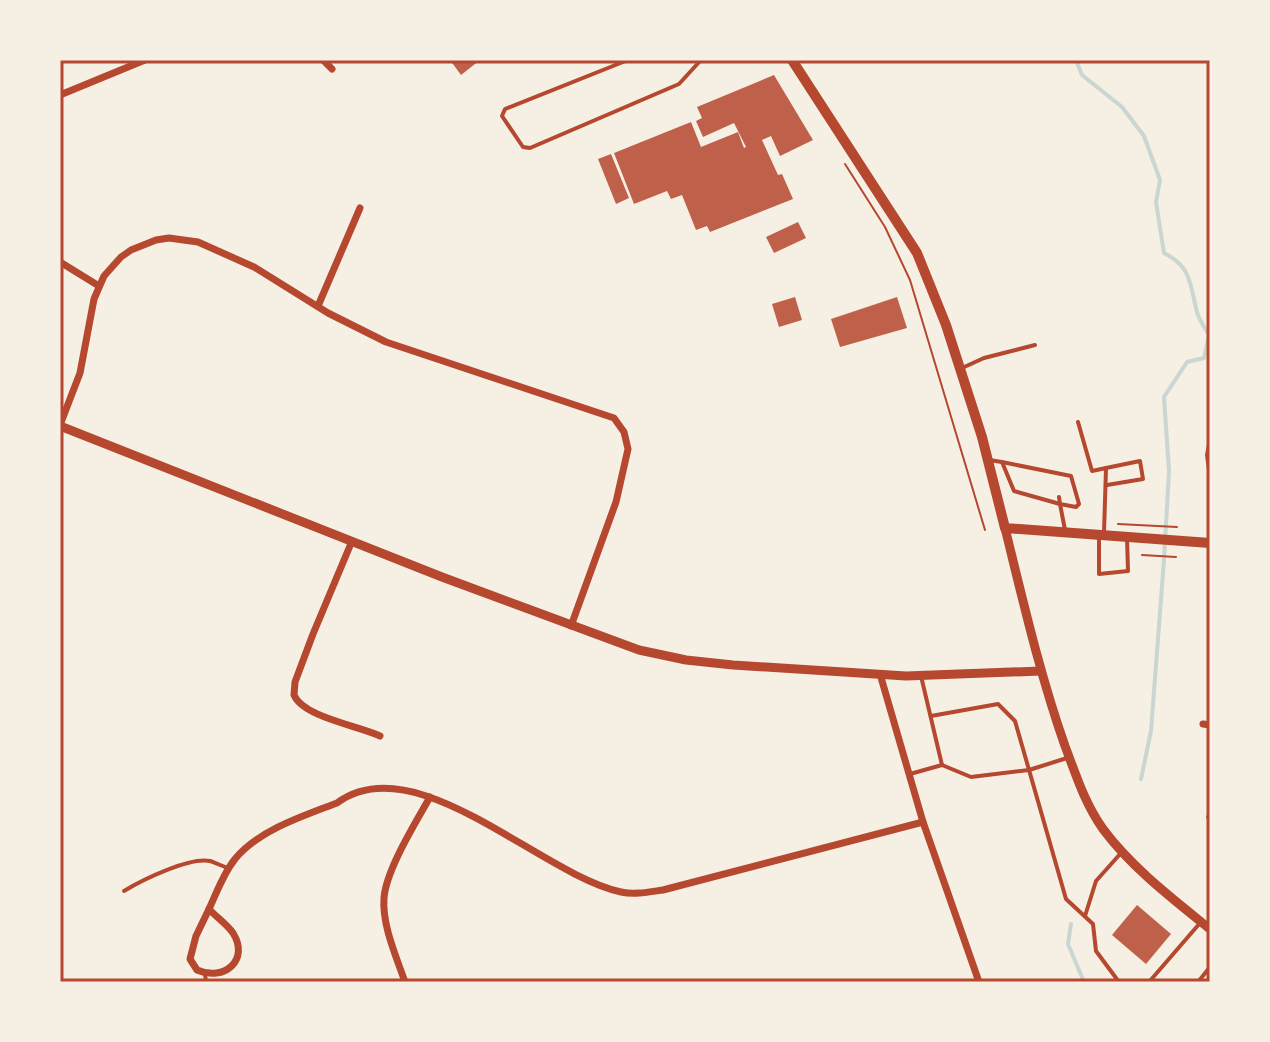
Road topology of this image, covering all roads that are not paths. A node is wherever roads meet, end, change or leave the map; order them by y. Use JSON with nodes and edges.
{"nodes":[{"id":1,"x":145,"y":60,"type":"edge"},
{"id":2,"x":323,"y":60,"type":"edge"},
{"id":3,"x":628,"y":60,"type":"edge"},
{"id":4,"x":701,"y":60,"type":"edge"},
{"id":5,"x":792,"y":60,"type":"edge"},
{"id":6,"x":332,"y":69,"type":"dead end"},
{"id":7,"x":60,"y":95,"type":"edge"},
{"id":8,"x":360,"y":208,"type":"dead end"},
{"id":9,"x":60,"y":262,"type":"edge"},
{"id":10,"x":99,"y":286,"type":"junction"},
{"id":11,"x":318,"y":306,"type":"junction"},
{"id":12,"x":1035,"y":345,"type":"dead end"},
{"id":13,"x":960,"y":369,"type":"junction"},
{"id":14,"x":1078,"y":422,"type":"dead end"},
{"id":15,"x":60,"y":425,"type":"edge"},
{"id":16,"x":1210,"y":440,"type":"edge"},
{"id":17,"x":988,"y":460,"type":"junction"},
{"id":18,"x":1002,"y":462,"type":"junction"},
{"id":19,"x":1106,"y":468,"type":"junction"},
{"id":20,"x":1210,"y":477,"type":"edge"},
{"id":21,"x":1106,"y":485,"type":"junction"},
{"id":22,"x":1059,"y":497,"type":"dead end"},
{"id":23,"x":1060,"y":504,"type":"junction"},
{"id":24,"x":1005,"y":528,"type":"junction"},
{"id":25,"x":1066,"y":532,"type":"junction"},
{"id":26,"x":1101,"y":535,"type":"junction"},
{"id":27,"x":1127,"y":537,"type":"junction"},
{"id":28,"x":352,"y":541,"type":"junction"},
{"id":29,"x":1210,"y":543,"type":"edge"},
{"id":30,"x":571,"y":626,"type":"junction"},
{"id":31,"x":1041,"y":671,"type":"junction"},
{"id":32,"x":880,"y":674,"type":"junction"},
{"id":33,"x":921,"y":676,"type":"junction"},
{"id":34,"x":931,"y":716,"type":"junction"},
{"id":35,"x":380,"y":736,"type":"dead end"},
{"id":36,"x":1069,"y":757,"type":"junction"},
{"id":37,"x":942,"y":765,"type":"junction"},
{"id":38,"x":1029,"y":770,"type":"junction"},
{"id":39,"x":910,"y":774,"type":"junction"},
{"id":40,"x":430,"y":797,"type":"junction"},
{"id":41,"x":923,"y":822,"type":"junction"},
{"id":42,"x":1123,"y":851,"type":"junction"},
{"id":43,"x":228,"y":868,"type":"junction"},
{"id":44,"x":124,"y":891,"type":"dead end"},
{"id":45,"x":209,"y":909,"type":"junction"},
{"id":46,"x":1085,"y":916,"type":"junction"},
{"id":47,"x":1201,"y":921,"type":"junction"},
{"id":48,"x":1210,"y":929,"type":"edge"},
{"id":49,"x":1210,"y":967,"type":"edge"},
{"id":50,"x":205,"y":978,"type":"edge"},
{"id":51,"x":405,"y":982,"type":"edge"},
{"id":52,"x":979,"y":982,"type":"edge"},
{"id":53,"x":1119,"y":982,"type":"edge"},
{"id":54,"x":1149,"y":982,"type":"edge"},
{"id":55,"x":1198,"y":982,"type":"edge"}],
"edges":[{"from":1,"to":7,"type":"street"},
{"from":2,"to":6,"type":"street"},
{"from":3,"to":4,"type":"lane"},
{"from":5,"to":13,"type":"main road"},
{"from":8,"to":11,"type":"street"},
{"from":9,"to":10,"type":"street"},
{"from":10,"to":11,"type":"street"},
{"from":10,"to":15,"type":"street"},
{"from":11,"to":30,"type":"street"},
{"from":12,"to":13,"type":"lane"},
{"from":13,"to":17,"type":"main road"},
{"from":14,"to":19,"type":"lane"},
{"from":15,"to":28,"type":"street"},
{"from":16,"to":20,"type":"lane"},
{"from":17,"to":18,"type":"lane"},
{"from":17,"to":24,"type":"main road"},
{"from":18,"to":23,"type":"lane"},
{"from":18,"to":23,"type":"lane"},
{"from":19,"to":21,"type":"lane"},
{"from":19,"to":21,"type":"lane"},
{"from":21,"to":26,"type":"lane"},
{"from":22,"to":23,"type":"lane"},
{"from":23,"to":25,"type":"lane"},
{"from":24,"to":25,"type":"main road"},
{"from":24,"to":31,"type":"street"},
{"from":25,"to":26,"type":"main road"},
{"from":26,"to":27,"type":"main road"},
{"from":26,"to":27,"type":"lane"},
{"from":27,"to":29,"type":"main road"},
{"from":28,"to":30,"type":"street"},
{"from":28,"to":35,"type":"street"},
{"from":30,"to":32,"type":"street"},
{"from":31,"to":33,"type":"street"},
{"from":31,"to":36,"type":"street"},
{"from":32,"to":33,"type":"street"},
{"from":32,"to":39,"type":"street"},
{"from":33,"to":34,"type":"lane"},
{"from":34,"to":37,"type":"lane"},
{"from":34,"to":38,"type":"lane"},
{"from":36,"to":38,"type":"lane"},
{"from":36,"to":42,"type":"street"},
{"from":37,"to":38,"type":"lane"},
{"from":37,"to":39,"type":"lane"},
{"from":38,"to":46,"type":"lane"},
{"from":39,"to":41,"type":"street"},
{"from":40,"to":41,"type":"street"},
{"from":40,"to":43,"type":"street"},
{"from":40,"to":51,"type":"street"},
{"from":41,"to":52,"type":"street"},
{"from":42,"to":46,"type":"lane"},
{"from":42,"to":47,"type":"street"},
{"from":43,"to":44,"type":"lane"},
{"from":43,"to":45,"type":"street"},
{"from":45,"to":50,"type":"street"},
{"from":45,"to":50,"type":"street"},
{"from":46,"to":53,"type":"lane"},
{"from":47,"to":48,"type":"street"},
{"from":47,"to":54,"type":"lane"},
{"from":49,"to":55,"type":"lane"}]}
